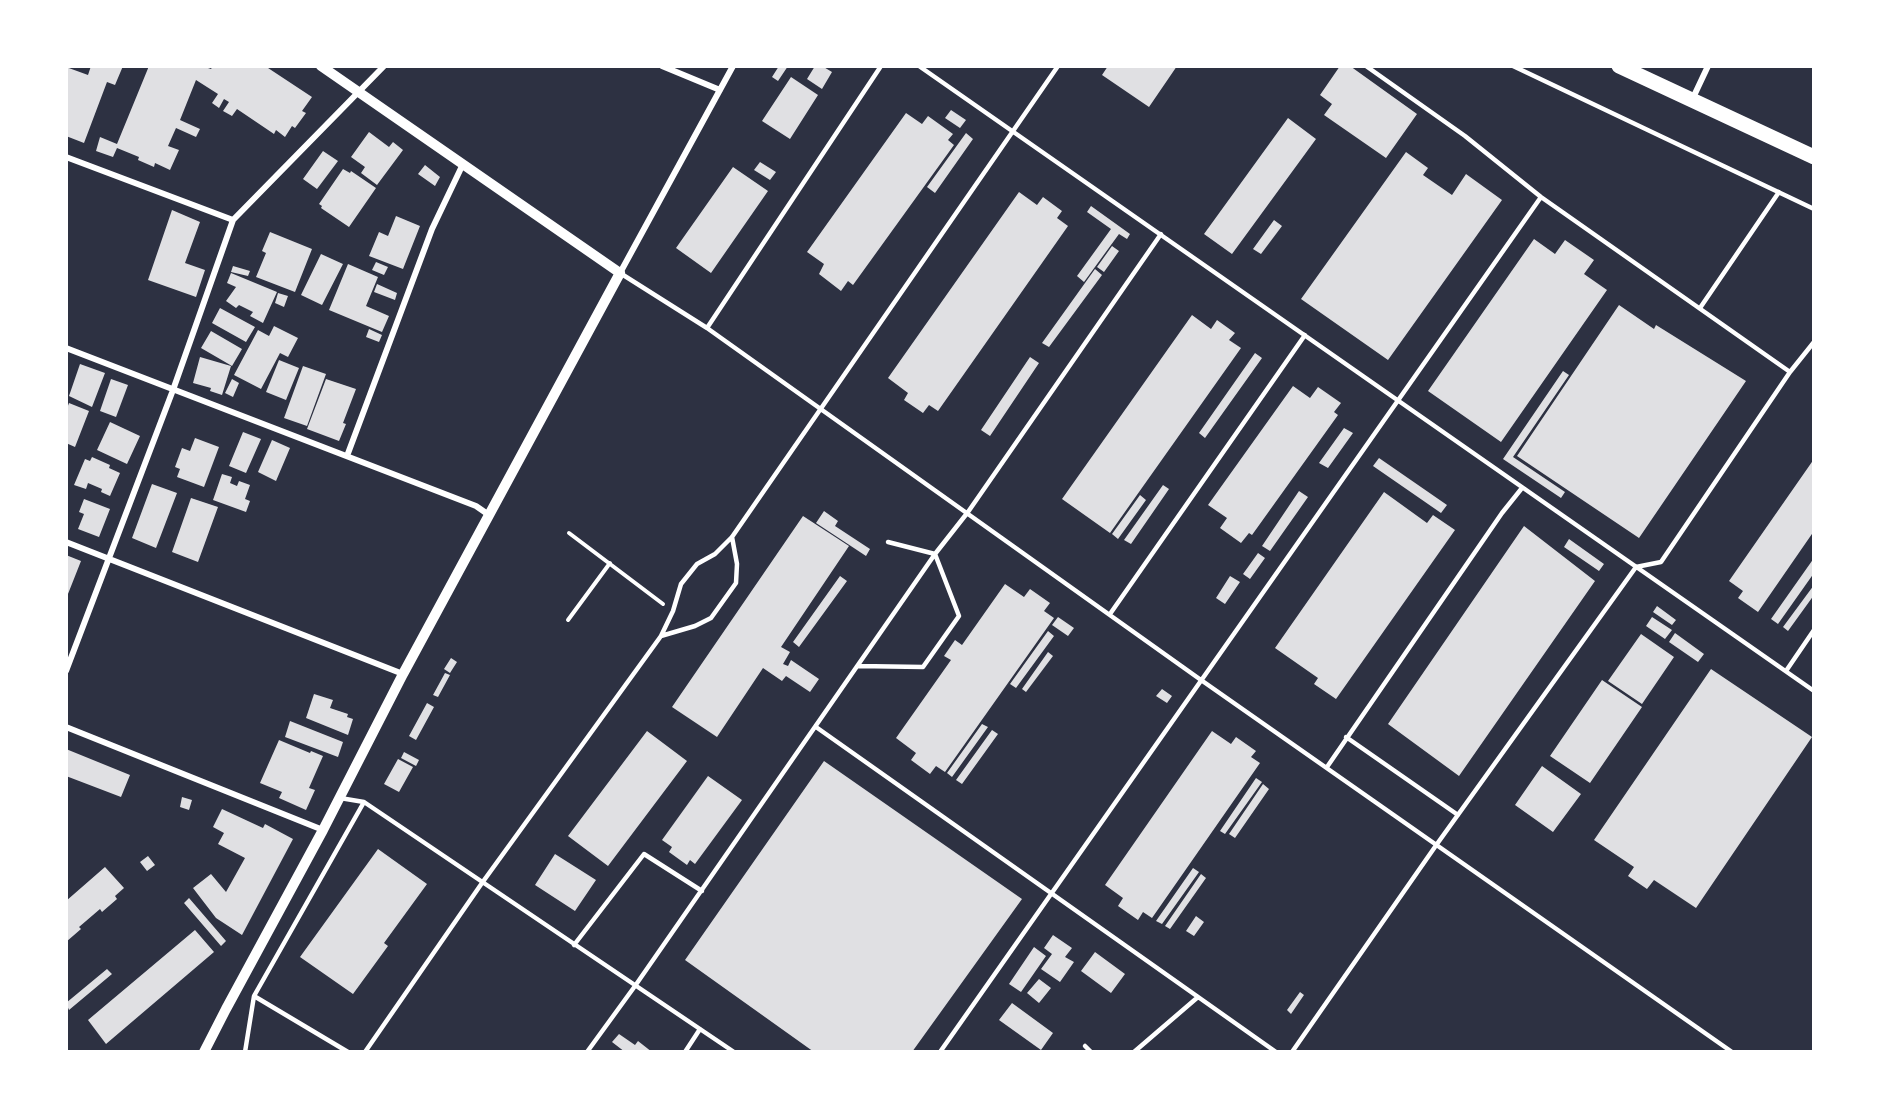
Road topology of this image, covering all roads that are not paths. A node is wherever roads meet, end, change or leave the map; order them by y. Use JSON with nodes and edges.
{"nodes":[{"id":1,"x":321,"y":66,"type":"edge"},
{"id":2,"x":384,"y":66,"type":"edge"},
{"id":3,"x":662,"y":66,"type":"edge"},
{"id":4,"x":733,"y":66,"type":"edge"},
{"id":5,"x":881,"y":66,"type":"edge"},
{"id":6,"x":919,"y":66,"type":"edge"},
{"id":7,"x":1058,"y":66,"type":"edge"},
{"id":8,"x":1366,"y":66,"type":"edge"},
{"id":9,"x":1513,"y":66,"type":"edge"},
{"id":10,"x":1619,"y":66,"type":"edge"},
{"id":11,"x":1708,"y":66,"type":"edge"},
{"id":12,"x":720,"y":90,"type":"junction"},
{"id":13,"x":360,"y":92,"type":"junction"},
{"id":14,"x":1692,"y":100,"type":"junction"},
{"id":15,"x":1012,"y":131,"type":"junction"},
{"id":16,"x":66,"y":157,"type":"edge"},
{"id":17,"x":1814,"y":157,"type":"edge"},
{"id":18,"x":463,"y":164,"type":"junction"},
{"id":19,"x":1779,"y":192,"type":"junction"},
{"id":20,"x":1540,"y":197,"type":"junction"},
{"id":21,"x":1814,"y":209,"type":"edge"},
{"id":22,"x":233,"y":220,"type":"junction"},
{"id":23,"x":1161,"y":234,"type":"junction"},
{"id":24,"x":620,"y":273,"type":"junction"},
{"id":25,"x":1700,"y":308,"type":"junction"},
{"id":26,"x":707,"y":328,"type":"junction"},
{"id":27,"x":1305,"y":335,"type":"junction"},
{"id":28,"x":1814,"y":342,"type":"edge"},
{"id":29,"x":66,"y":348,"type":"edge"},
{"id":30,"x":1790,"y":372,"type":"junction"},
{"id":31,"x":173,"y":390,"type":"junction"},
{"id":32,"x":1398,"y":402,"type":"junction"},
{"id":33,"x":821,"y":408,"type":"junction"},
{"id":34,"x":347,"y":456,"type":"junction"},
{"id":35,"x":1522,"y":488,"type":"junction"},
{"id":36,"x":968,"y":513,"type":"junction"},
{"id":37,"x":489,"y":515,"type":"junction"},
{"id":38,"x":732,"y":537,"type":"junction"},
{"id":39,"x":66,"y":542,"type":"edge"},
{"id":40,"x":888,"y":542,"type":"dead end"},
{"id":41,"x":935,"y":554,"type":"junction"},
{"id":42,"x":109,"y":559,"type":"junction"},
{"id":43,"x":1636,"y":567,"type":"junction"},
{"id":44,"x":1110,"y":614,"type":"junction"},
{"id":45,"x":1814,"y":630,"type":"edge"},
{"id":46,"x":661,"y":636,"type":"junction"},
{"id":47,"x":858,"y":666,"type":"junction"},
{"id":48,"x":66,"y":671,"type":"edge"},
{"id":49,"x":1786,"y":671,"type":"junction"},
{"id":50,"x":403,"y":674,"type":"junction"},
{"id":51,"x":1201,"y":680,"type":"junction"},
{"id":52,"x":1814,"y":691,"type":"edge"},
{"id":53,"x":66,"y":727,"type":"edge"},
{"id":54,"x":816,"y":727,"type":"junction"},
{"id":55,"x":1346,"y":737,"type":"junction"},
{"id":56,"x":1327,"y":767,"type":"junction"},
{"id":57,"x":340,"y":798,"type":"junction"},
{"id":58,"x":364,"y":802,"type":"junction"},
{"id":59,"x":1458,"y":815,"type":"junction"},
{"id":60,"x":323,"y":830,"type":"junction"},
{"id":61,"x":1437,"y":844,"type":"junction"},
{"id":62,"x":482,"y":883,"type":"junction"},
{"id":63,"x":702,"y":891,"type":"junction"},
{"id":64,"x":1052,"y":894,"type":"junction"},
{"id":65,"x":574,"y":945,"type":"junction"},
{"id":66,"x":635,"y":987,"type":"junction"},
{"id":67,"x":254,"y":996,"type":"junction"},
{"id":68,"x":1198,"y":997,"type":"junction"},
{"id":69,"x":700,"y":1029,"type":"junction"},
{"id":70,"x":1085,"y":1046,"type":"dead end"},
{"id":71,"x":204,"y":1052,"type":"edge"},
{"id":72,"x":245,"y":1052,"type":"edge"},
{"id":73,"x":348,"y":1052,"type":"edge"},
{"id":74,"x":365,"y":1052,"type":"edge"},
{"id":75,"x":586,"y":1052,"type":"edge"},
{"id":76,"x":685,"y":1052,"type":"edge"},
{"id":77,"x":734,"y":1052,"type":"edge"},
{"id":78,"x":940,"y":1052,"type":"edge"},
{"id":79,"x":1091,"y":1052,"type":"edge"},
{"id":80,"x":1134,"y":1052,"type":"edge"},
{"id":81,"x":1276,"y":1052,"type":"edge"},
{"id":82,"x":1292,"y":1052,"type":"edge"},
{"id":83,"x":1732,"y":1052,"type":"edge"}],
"edges":[{"from":1,"to":13,"type":"street"},
{"from":2,"to":13,"type":"street"},
{"from":3,"to":12,"type":"street"},
{"from":4,"to":12,"type":"street"},
{"from":5,"to":26,"type":"lane"},
{"from":6,"to":15,"type":"lane"},
{"from":7,"to":15,"type":"lane"},
{"from":8,"to":20,"type":"lane"},
{"from":9,"to":19,"type":"lane"},
{"from":10,"to":14,"type":"main road"},
{"from":11,"to":14,"type":"street"},
{"from":12,"to":24,"type":"street"},
{"from":13,"to":18,"type":"street"},
{"from":13,"to":22,"type":"street"},
{"from":14,"to":17,"type":"main road"},
{"from":15,"to":23,"type":"lane"},
{"from":15,"to":33,"type":"lane"},
{"from":16,"to":22,"type":"street"},
{"from":18,"to":24,"type":"street"},
{"from":18,"to":34,"type":"street"},
{"from":19,"to":21,"type":"lane"},
{"from":19,"to":25,"type":"lane"},
{"from":20,"to":25,"type":"lane"},
{"from":20,"to":32,"type":"lane"},
{"from":22,"to":31,"type":"street"},
{"from":23,"to":27,"type":"lane"},
{"from":23,"to":36,"type":"lane"},
{"from":24,"to":26,"type":"lane"},
{"from":24,"to":37,"type":"street"},
{"from":25,"to":30,"type":"lane"},
{"from":26,"to":33,"type":"lane"},
{"from":27,"to":32,"type":"lane"},
{"from":27,"to":44,"type":"lane"},
{"from":28,"to":30,"type":"lane"},
{"from":29,"to":31,"type":"street"},
{"from":30,"to":43,"type":"lane"},
{"from":31,"to":34,"type":"street"},
{"from":31,"to":42,"type":"street"},
{"from":32,"to":35,"type":"lane"},
{"from":32,"to":51,"type":"lane"},
{"from":33,"to":36,"type":"lane"},
{"from":33,"to":38,"type":"lane"},
{"from":34,"to":37,"type":"street"},
{"from":35,"to":43,"type":"lane"},
{"from":35,"to":55,"type":"lane"},
{"from":36,"to":41,"type":"lane"},
{"from":36,"to":44,"type":"lane"},
{"from":37,"to":50,"type":"street"},
{"from":38,"to":46,"type":"lane"},
{"from":38,"to":46,"type":"lane"},
{"from":39,"to":42,"type":"street"},
{"from":40,"to":41,"type":"lane"},
{"from":41,"to":47,"type":"lane"},
{"from":41,"to":47,"type":"lane"},
{"from":42,"to":48,"type":"street"},
{"from":42,"to":50,"type":"street"},
{"from":43,"to":49,"type":"lane"},
{"from":43,"to":59,"type":"lane"},
{"from":44,"to":51,"type":"lane"},
{"from":45,"to":49,"type":"lane"},
{"from":46,"to":62,"type":"lane"},
{"from":47,"to":54,"type":"lane"},
{"from":49,"to":52,"type":"lane"},
{"from":50,"to":57,"type":"street"},
{"from":51,"to":56,"type":"lane"},
{"from":51,"to":64,"type":"lane"},
{"from":53,"to":60,"type":"street"},
{"from":54,"to":63,"type":"lane"},
{"from":54,"to":64,"type":"lane"},
{"from":55,"to":56,"type":"lane"},
{"from":55,"to":59,"type":"lane"},
{"from":56,"to":61,"type":"lane"},
{"from":57,"to":58,"type":"lane"},
{"from":57,"to":60,"type":"street"},
{"from":58,"to":62,"type":"lane"},
{"from":58,"to":67,"type":"lane"},
{"from":59,"to":61,"type":"lane"},
{"from":60,"to":71,"type":"street"},
{"from":61,"to":82,"type":"lane"},
{"from":61,"to":83,"type":"lane"},
{"from":62,"to":65,"type":"lane"},
{"from":62,"to":74,"type":"lane"},
{"from":63,"to":65,"type":"lane"},
{"from":63,"to":66,"type":"lane"},
{"from":64,"to":68,"type":"lane"},
{"from":64,"to":78,"type":"lane"},
{"from":65,"to":66,"type":"lane"},
{"from":66,"to":69,"type":"lane"},
{"from":66,"to":75,"type":"lane"},
{"from":67,"to":72,"type":"lane"},
{"from":67,"to":73,"type":"lane"},
{"from":68,"to":80,"type":"lane"},
{"from":68,"to":81,"type":"lane"},
{"from":69,"to":76,"type":"lane"},
{"from":69,"to":77,"type":"lane"},
{"from":70,"to":79,"type":"lane"}]}
